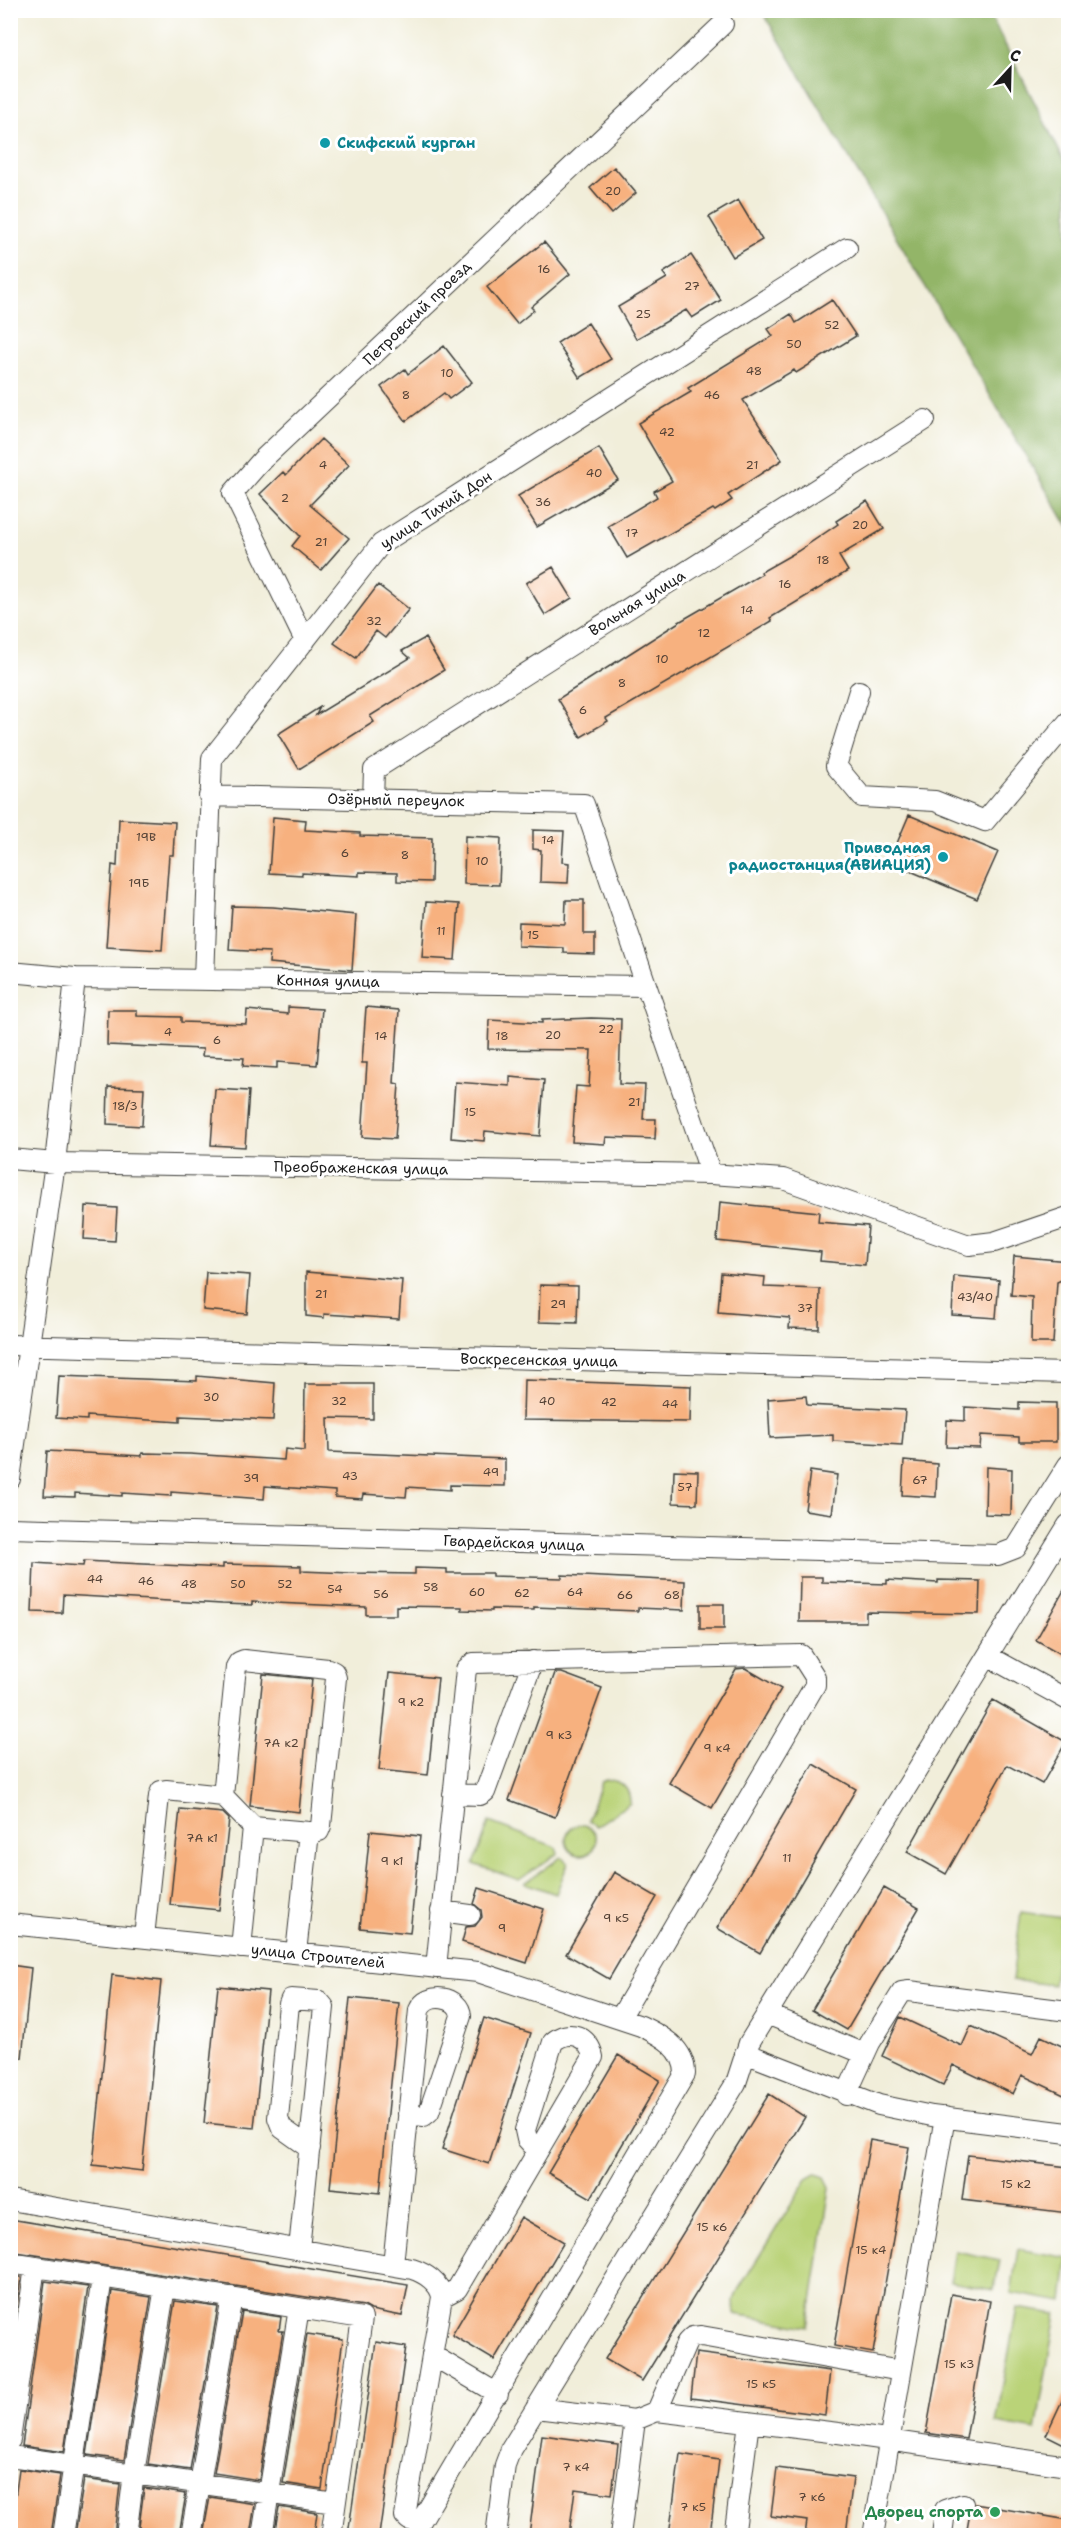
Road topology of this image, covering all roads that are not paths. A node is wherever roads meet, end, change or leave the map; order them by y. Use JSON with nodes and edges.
{"nodes":[{"id":1,"x":723,"y":24,"type":"dead end"},
{"id":2,"x":847,"y":248,"type":"dead end"},
{"id":3,"x":925,"y":420,"type":"dead end"},
{"id":4,"x":305,"y":641,"type":"junction"},
{"id":5,"x":860,"y":691,"type":"dead end"},
{"id":6,"x":1068,"y":722,"type":"edge"},
{"id":7,"x":209,"y":796,"type":"junction"},
{"id":8,"x":373,"y":800,"type":"junction"},
{"id":9,"x":10,"y":972,"type":"edge"},
{"id":10,"x":75,"y":978,"type":"junction"},
{"id":11,"x":204,"y":979,"type":"junction"},
{"id":12,"x":645,"y":986,"type":"junction"},
{"id":13,"x":10,"y":1159,"type":"edge"},
{"id":14,"x":55,"y":1163,"type":"junction"},
{"id":15,"x":711,"y":1174,"type":"junction"},
{"id":16,"x":1068,"y":1217,"type":"edge"},
{"id":17,"x":19,"y":1346,"type":"edge"},
{"id":18,"x":1068,"y":1373,"type":"edge"},
{"id":19,"x":1068,"y":1465,"type":"edge"},
{"id":20,"x":10,"y":1479,"type":"edge"},
{"id":21,"x":1068,"y":1525,"type":"edge"},
{"id":22,"x":10,"y":1528,"type":"edge"},
{"id":23,"x":988,"y":1656,"type":"junction"},
{"id":24,"x":533,"y":1661,"type":"junction"},
{"id":25,"x":1068,"y":1700,"type":"edge"},
{"id":26,"x":453,"y":1794,"type":"junction"},
{"id":27,"x":223,"y":1796,"type":"junction"},
{"id":28,"x":253,"y":1827,"type":"junction"},
{"id":29,"x":309,"y":1832,"type":"junction"},
{"id":30,"x":441,"y":1911,"type":"junction"},
{"id":31,"x":470,"y":1915,"type":"dead end"},
{"id":32,"x":10,"y":1924,"type":"edge"},
{"id":33,"x":144,"y":1937,"type":"junction"},
{"id":34,"x":241,"y":1948,"type":"junction"},
{"id":35,"x":296,"y":1953,"type":"junction"},
{"id":36,"x":436,"y":1968,"type":"junction"},
{"id":37,"x":1068,"y":2011,"type":"edge"},
{"id":38,"x":767,"y":2014,"type":"junction"},
{"id":39,"x":620,"y":2018,"type":"junction"},
{"id":40,"x":745,"y":2054,"type":"junction"},
{"id":41,"x":866,"y":2054,"type":"junction"},
{"id":42,"x":846,"y":2094,"type":"junction"},
{"id":43,"x":408,"y":2114,"type":"junction"},
{"id":44,"x":945,"y":2117,"type":"junction"},
{"id":45,"x":1068,"y":2133,"type":"edge"},
{"id":46,"x":310,"y":2148,"type":"junction"},
{"id":47,"x":538,"y":2151,"type":"junction"},
{"id":48,"x":10,"y":2200,"type":"edge"},
{"id":49,"x":299,"y":2249,"type":"junction"},
{"id":50,"x":10,"y":2263,"type":"edge"},
{"id":51,"x":393,"y":2265,"type":"junction"},
{"id":52,"x":35,"y":2267,"type":"junction"},
{"id":53,"x":102,"y":2278,"type":"junction"},
{"id":54,"x":165,"y":2287,"type":"junction"},
{"id":55,"x":442,"y":2296,"type":"junction"},
{"id":56,"x":232,"y":2297,"type":"junction"},
{"id":57,"x":298,"y":2308,"type":"junction"},
{"id":58,"x":432,"y":2355,"type":"junction"},
{"id":59,"x":901,"y":2371,"type":"junction"},
{"id":60,"x":498,"y":2394,"type":"junction"},
{"id":61,"x":536,"y":2408,"type":"junction"},
{"id":62,"x":657,"y":2411,"type":"junction"},
{"id":63,"x":635,"y":2420,"type":"junction"},
{"id":64,"x":749,"y":2422,"type":"junction"},
{"id":65,"x":10,"y":2440,"type":"edge"},
{"id":66,"x":889,"y":2441,"type":"junction"},
{"id":67,"x":10,"y":2456,"type":"edge"},
{"id":68,"x":73,"y":2464,"type":"junction"},
{"id":69,"x":1068,"y":2466,"type":"edge"},
{"id":70,"x":134,"y":2473,"type":"junction"},
{"id":71,"x":198,"y":2482,"type":"junction"},
{"id":72,"x":268,"y":2493,"type":"junction"},
{"id":73,"x":335,"y":2503,"type":"junction"},
{"id":74,"x":963,"y":2504,"type":"dead end"},
{"id":75,"x":63,"y":2535,"type":"edge"},
{"id":76,"x":126,"y":2535,"type":"edge"},
{"id":77,"x":191,"y":2535,"type":"edge"},
{"id":78,"x":262,"y":2535,"type":"edge"},
{"id":79,"x":331,"y":2535,"type":"edge"},
{"id":80,"x":496,"y":2535,"type":"edge"},
{"id":81,"x":620,"y":2535,"type":"edge"},
{"id":82,"x":740,"y":2535,"type":"edge"},
{"id":83,"x":873,"y":2535,"type":"edge"},
{"id":84,"x":942,"y":2535,"type":"edge"}],
"edges":[{"from":1,"to":4,"type":"street","name":"Петровский проезд"},
{"from":2,"to":4,"type":"street","name":"улица Тихий Дон"},
{"from":3,"to":8,"type":"street","name":"Вольная улица"},
{"from":4,"to":7,"type":"street","name":"улица Тихий Дон"},
{"from":5,"to":6,"type":"street"},
{"from":7,"to":8,"type":"street","name":"Озёрный переулок"},
{"from":7,"to":11,"type":"street","name":"улица Тихий Дон"},
{"from":8,"to":12,"type":"street","name":"Озёрный переулок"},
{"from":9,"to":10,"type":"street","name":"Конная улица"},
{"from":10,"to":11,"type":"street","name":"Конная улица"},
{"from":10,"to":14,"type":"street"},
{"from":11,"to":12,"type":"street","name":"Конная улица"},
{"from":12,"to":15,"type":"street"},
{"from":13,"to":14,"type":"street","name":"Преображенская улица"},
{"from":14,"to":15,"type":"street","name":"Преображенская улица"},
{"from":14,"to":17,"type":"street"},
{"from":15,"to":16,"type":"street","name":"Преображенская улица"},
{"from":17,"to":18,"type":"street","name":"Воскресенская улица"},
{"from":17,"to":20,"type":"street"},
{"from":19,"to":22,"type":"street","name":"Гвардейская улица"},
{"from":21,"to":23,"type":"street"},
{"from":23,"to":25,"type":"street"},
{"from":23,"to":38,"type":"street"},
{"from":24,"to":26,"type":"street"},
{"from":24,"to":26,"type":"street"},
{"from":24,"to":39,"type":"street"},
{"from":26,"to":30,"type":"street"},
{"from":27,"to":28,"type":"street"},
{"from":27,"to":29,"type":"street"},
{"from":27,"to":33,"type":"street"},
{"from":28,"to":29,"type":"street"},
{"from":28,"to":34,"type":"street"},
{"from":29,"to":35,"type":"street"},
{"from":30,"to":31,"type":"street"},
{"from":30,"to":36,"type":"street"},
{"from":32,"to":33,"type":"street","name":"улица Строителей"},
{"from":33,"to":34,"type":"street","name":"улица Строителей"},
{"from":34,"to":35,"type":"street","name":"улица Строителей"},
{"from":35,"to":36,"type":"street","name":"улица Строителей"},
{"from":36,"to":39,"type":"street","name":"улица Строителей"},
{"from":37,"to":41,"type":"street"},
{"from":38,"to":40,"type":"street"},
{"from":38,"to":41,"type":"street"},
{"from":39,"to":60,"type":"street","name":"улица Строителей"},
{"from":40,"to":42,"type":"street"},
{"from":40,"to":61,"type":"street"},
{"from":41,"to":42,"type":"street"},
{"from":42,"to":44,"type":"street"},
{"from":43,"to":43,"type":"street"},
{"from":43,"to":51,"type":"street"},
{"from":44,"to":45,"type":"street"},
{"from":44,"to":59,"type":"street"},
{"from":46,"to":46,"type":"street"},
{"from":46,"to":49,"type":"street"},
{"from":47,"to":47,"type":"street"},
{"from":47,"to":55,"type":"street"},
{"from":48,"to":49,"type":"street"},
{"from":49,"to":51,"type":"street"},
{"from":50,"to":52,"type":"street"},
{"from":51,"to":55,"type":"street"},
{"from":52,"to":53,"type":"street"},
{"from":52,"to":65,"type":"street"},
{"from":53,"to":54,"type":"street"},
{"from":53,"to":68,"type":"street"},
{"from":54,"to":56,"type":"street"},
{"from":54,"to":70,"type":"street"},
{"from":55,"to":58,"type":"street"},
{"from":56,"to":57,"type":"street"},
{"from":56,"to":71,"type":"street"},
{"from":57,"to":72,"type":"street"},
{"from":57,"to":73,"type":"street"},
{"from":58,"to":60,"type":"street"},
{"from":58,"to":60,"type":"street","name":"улица Строителей"},
{"from":59,"to":62,"type":"street"},
{"from":59,"to":66,"type":"street"},
{"from":61,"to":63,"type":"street"},
{"from":61,"to":80,"type":"street"},
{"from":62,"to":63,"type":"street"},
{"from":62,"to":64,"type":"street"},
{"from":63,"to":81,"type":"street"},
{"from":64,"to":66,"type":"street"},
{"from":64,"to":82,"type":"street"},
{"from":66,"to":69,"type":"street"},
{"from":66,"to":83,"type":"street"},
{"from":67,"to":68,"type":"street"},
{"from":68,"to":70,"type":"street"},
{"from":68,"to":75,"type":"street"},
{"from":70,"to":71,"type":"street"},
{"from":70,"to":76,"type":"street"},
{"from":71,"to":72,"type":"street"},
{"from":71,"to":77,"type":"street"},
{"from":72,"to":73,"type":"street"},
{"from":72,"to":78,"type":"street"},
{"from":73,"to":79,"type":"street"},
{"from":74,"to":84,"type":"street"}]}
